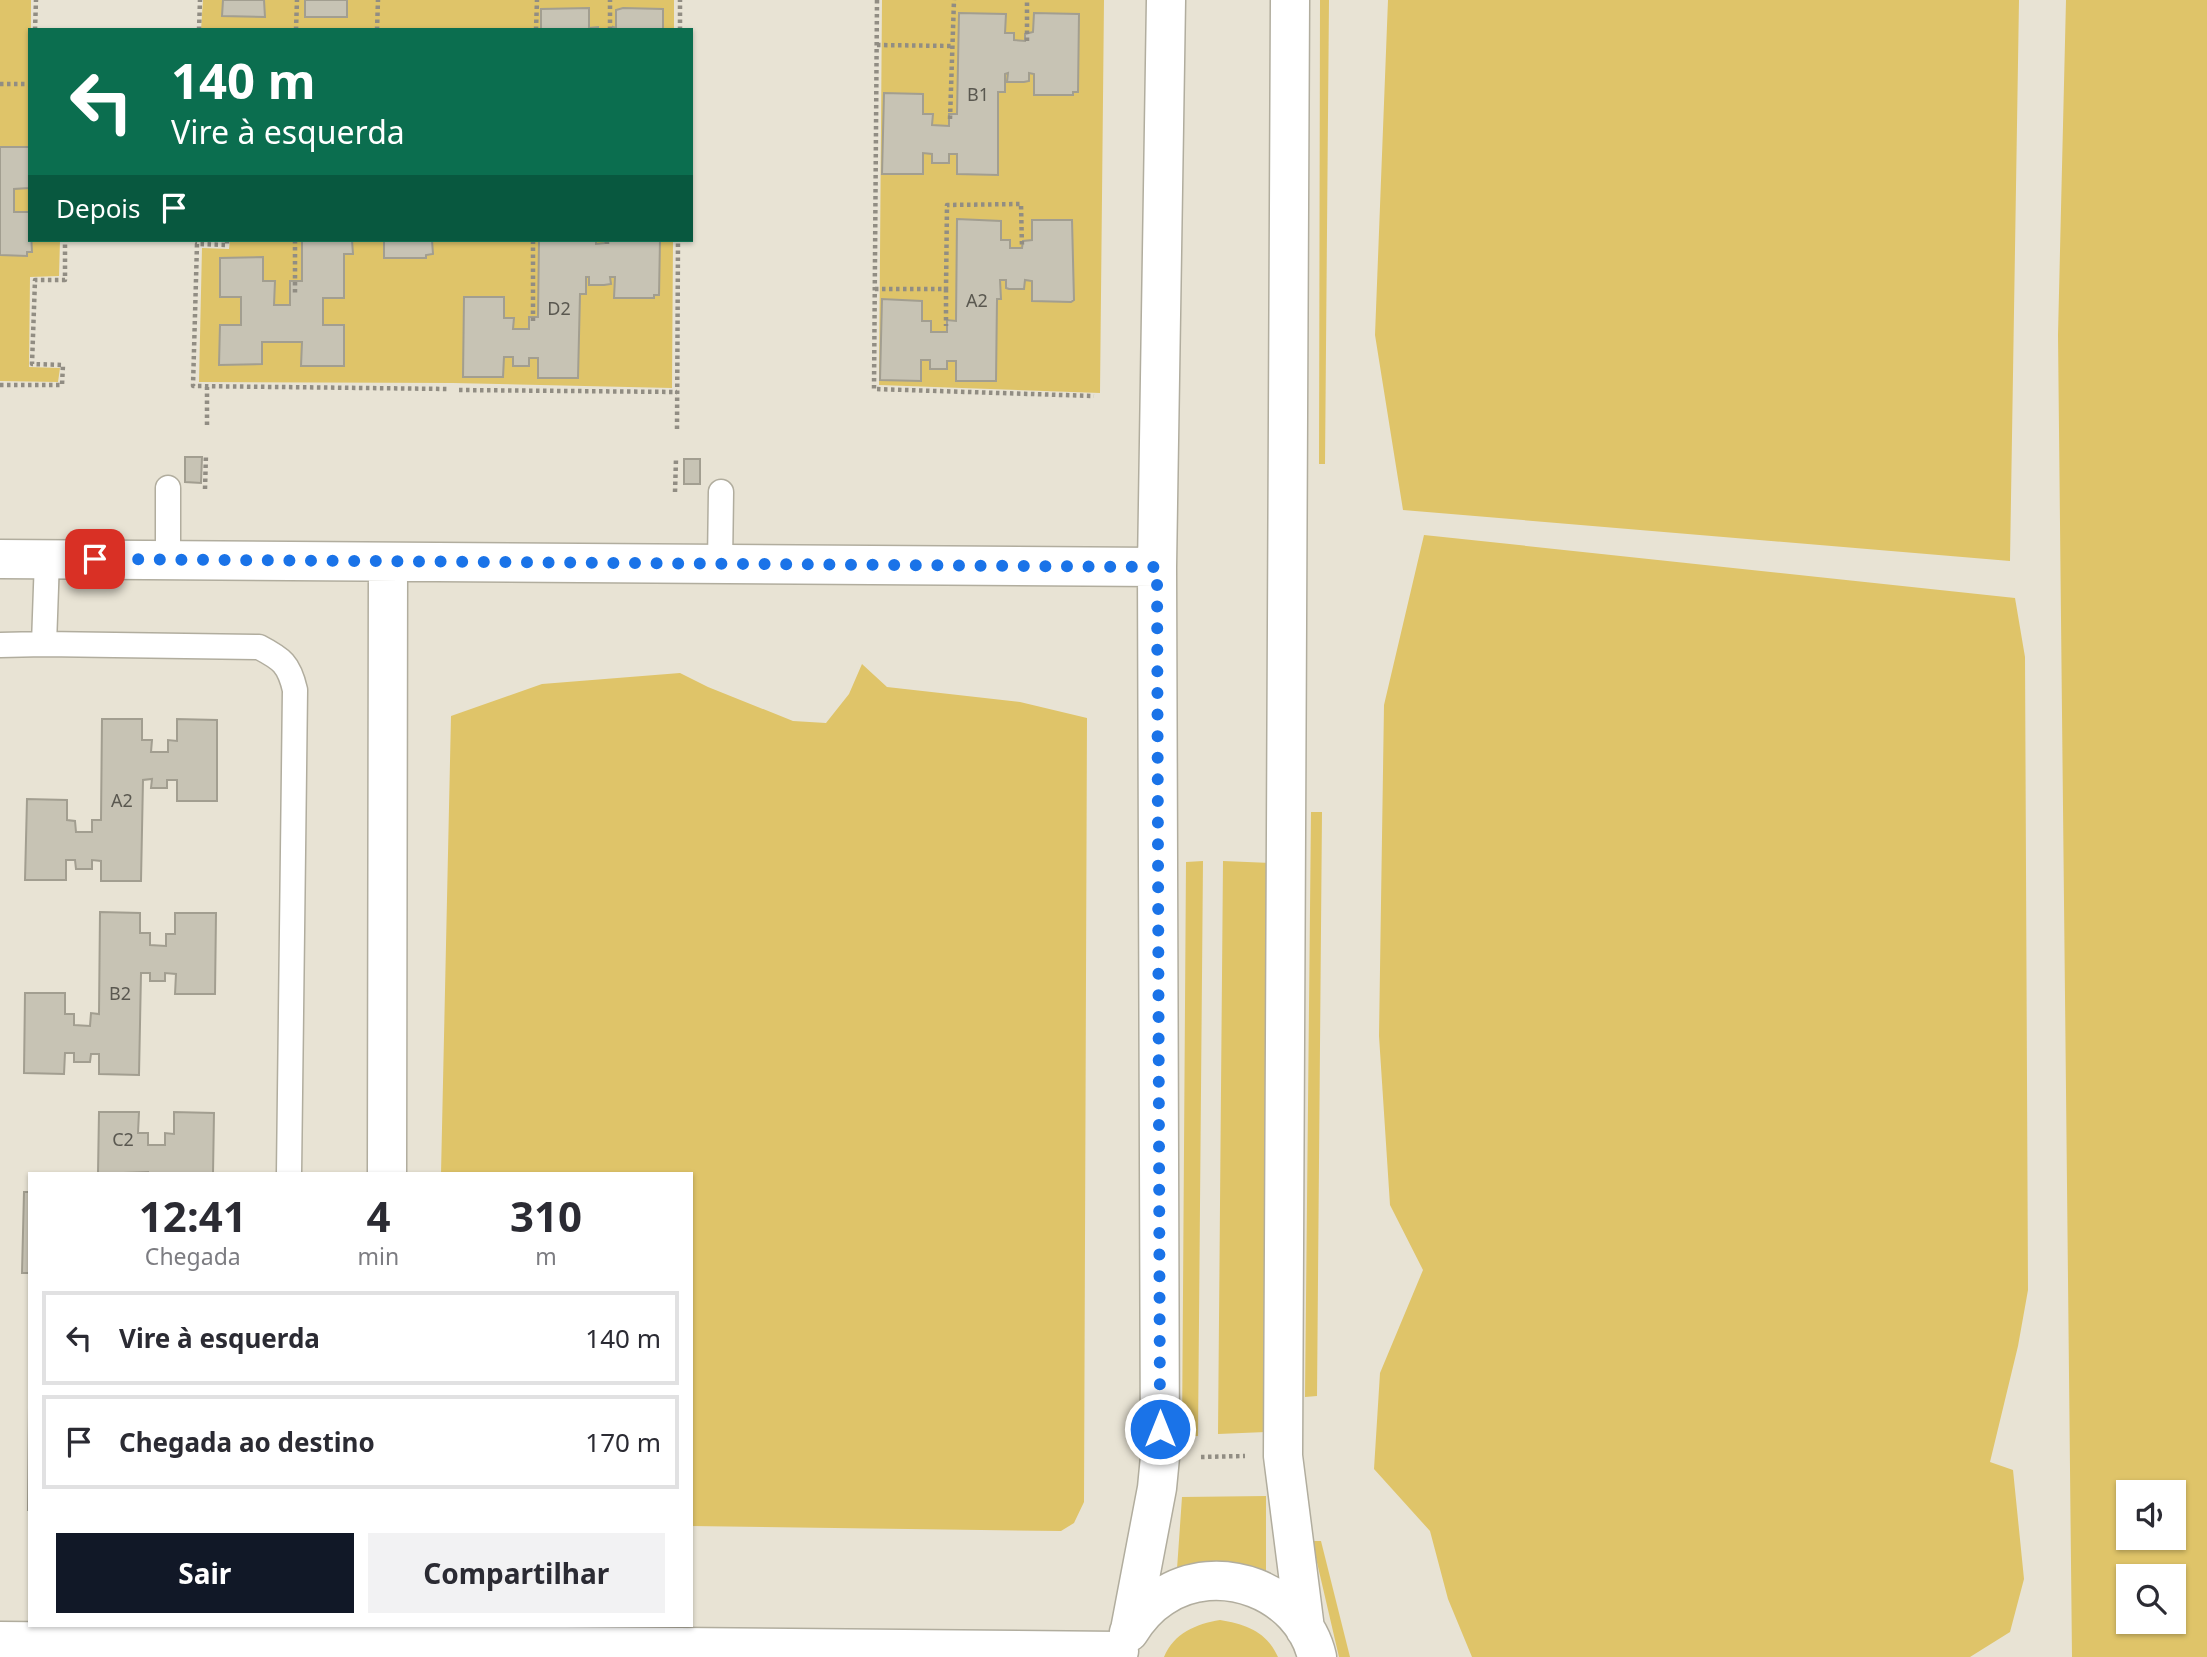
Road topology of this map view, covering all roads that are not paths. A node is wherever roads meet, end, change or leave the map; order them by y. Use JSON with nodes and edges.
{"nodes":[{"id":1,"x":1166,"y":0,"type":"edge"},
{"id":2,"x":1290,"y":0,"type":"edge"},
{"id":3,"x":168,"y":488,"type":"dead end"},
{"id":4,"x":721,"y":492,"type":"dead end"},
{"id":5,"x":0,"y":559,"type":"edge"},
{"id":6,"x":47,"y":559,"type":"junction"},
{"id":7,"x":167,"y":560,"type":"junction"},
{"id":8,"x":388,"y":562,"type":"junction"},
{"id":9,"x":720,"y":564,"type":"junction"},
{"id":10,"x":1157,"y":567,"type":"junction"},
{"id":11,"x":0,"y":645,"type":"edge"},
{"id":12,"x":44,"y":645,"type":"junction"},
{"id":13,"x":289,"y":1172,"type":"edge"},
{"id":14,"x":387,"y":1172,"type":"edge"},
{"id":15,"x":386,"y":1636,"type":"edge"},
{"id":16,"x":0,"y":1642,"type":"edge"},
{"id":17,"x":1311,"y":1643,"type":"edge"},
{"id":18,"x":1122,"y":1646,"type":"edge"}],
"edges":[{"from":1,"to":10,"type":"street"},
{"from":2,"to":17,"type":"street"},
{"from":3,"to":7,"type":"lane"},
{"from":4,"to":9,"type":"lane"},
{"from":5,"to":6,"type":"street"},
{"from":6,"to":7,"type":"street"},
{"from":6,"to":12,"type":"lane"},
{"from":7,"to":8,"type":"street"},
{"from":8,"to":9,"type":"street"},
{"from":8,"to":14,"type":"street"},
{"from":9,"to":10,"type":"street"},
{"from":10,"to":18,"type":"street"},
{"from":11,"to":12,"type":"lane"},
{"from":12,"to":13,"type":"lane"},
{"from":15,"to":16,"type":"street"},
{"from":15,"to":18,"type":"street"},
{"from":17,"to":18,"type":"street"}]}
